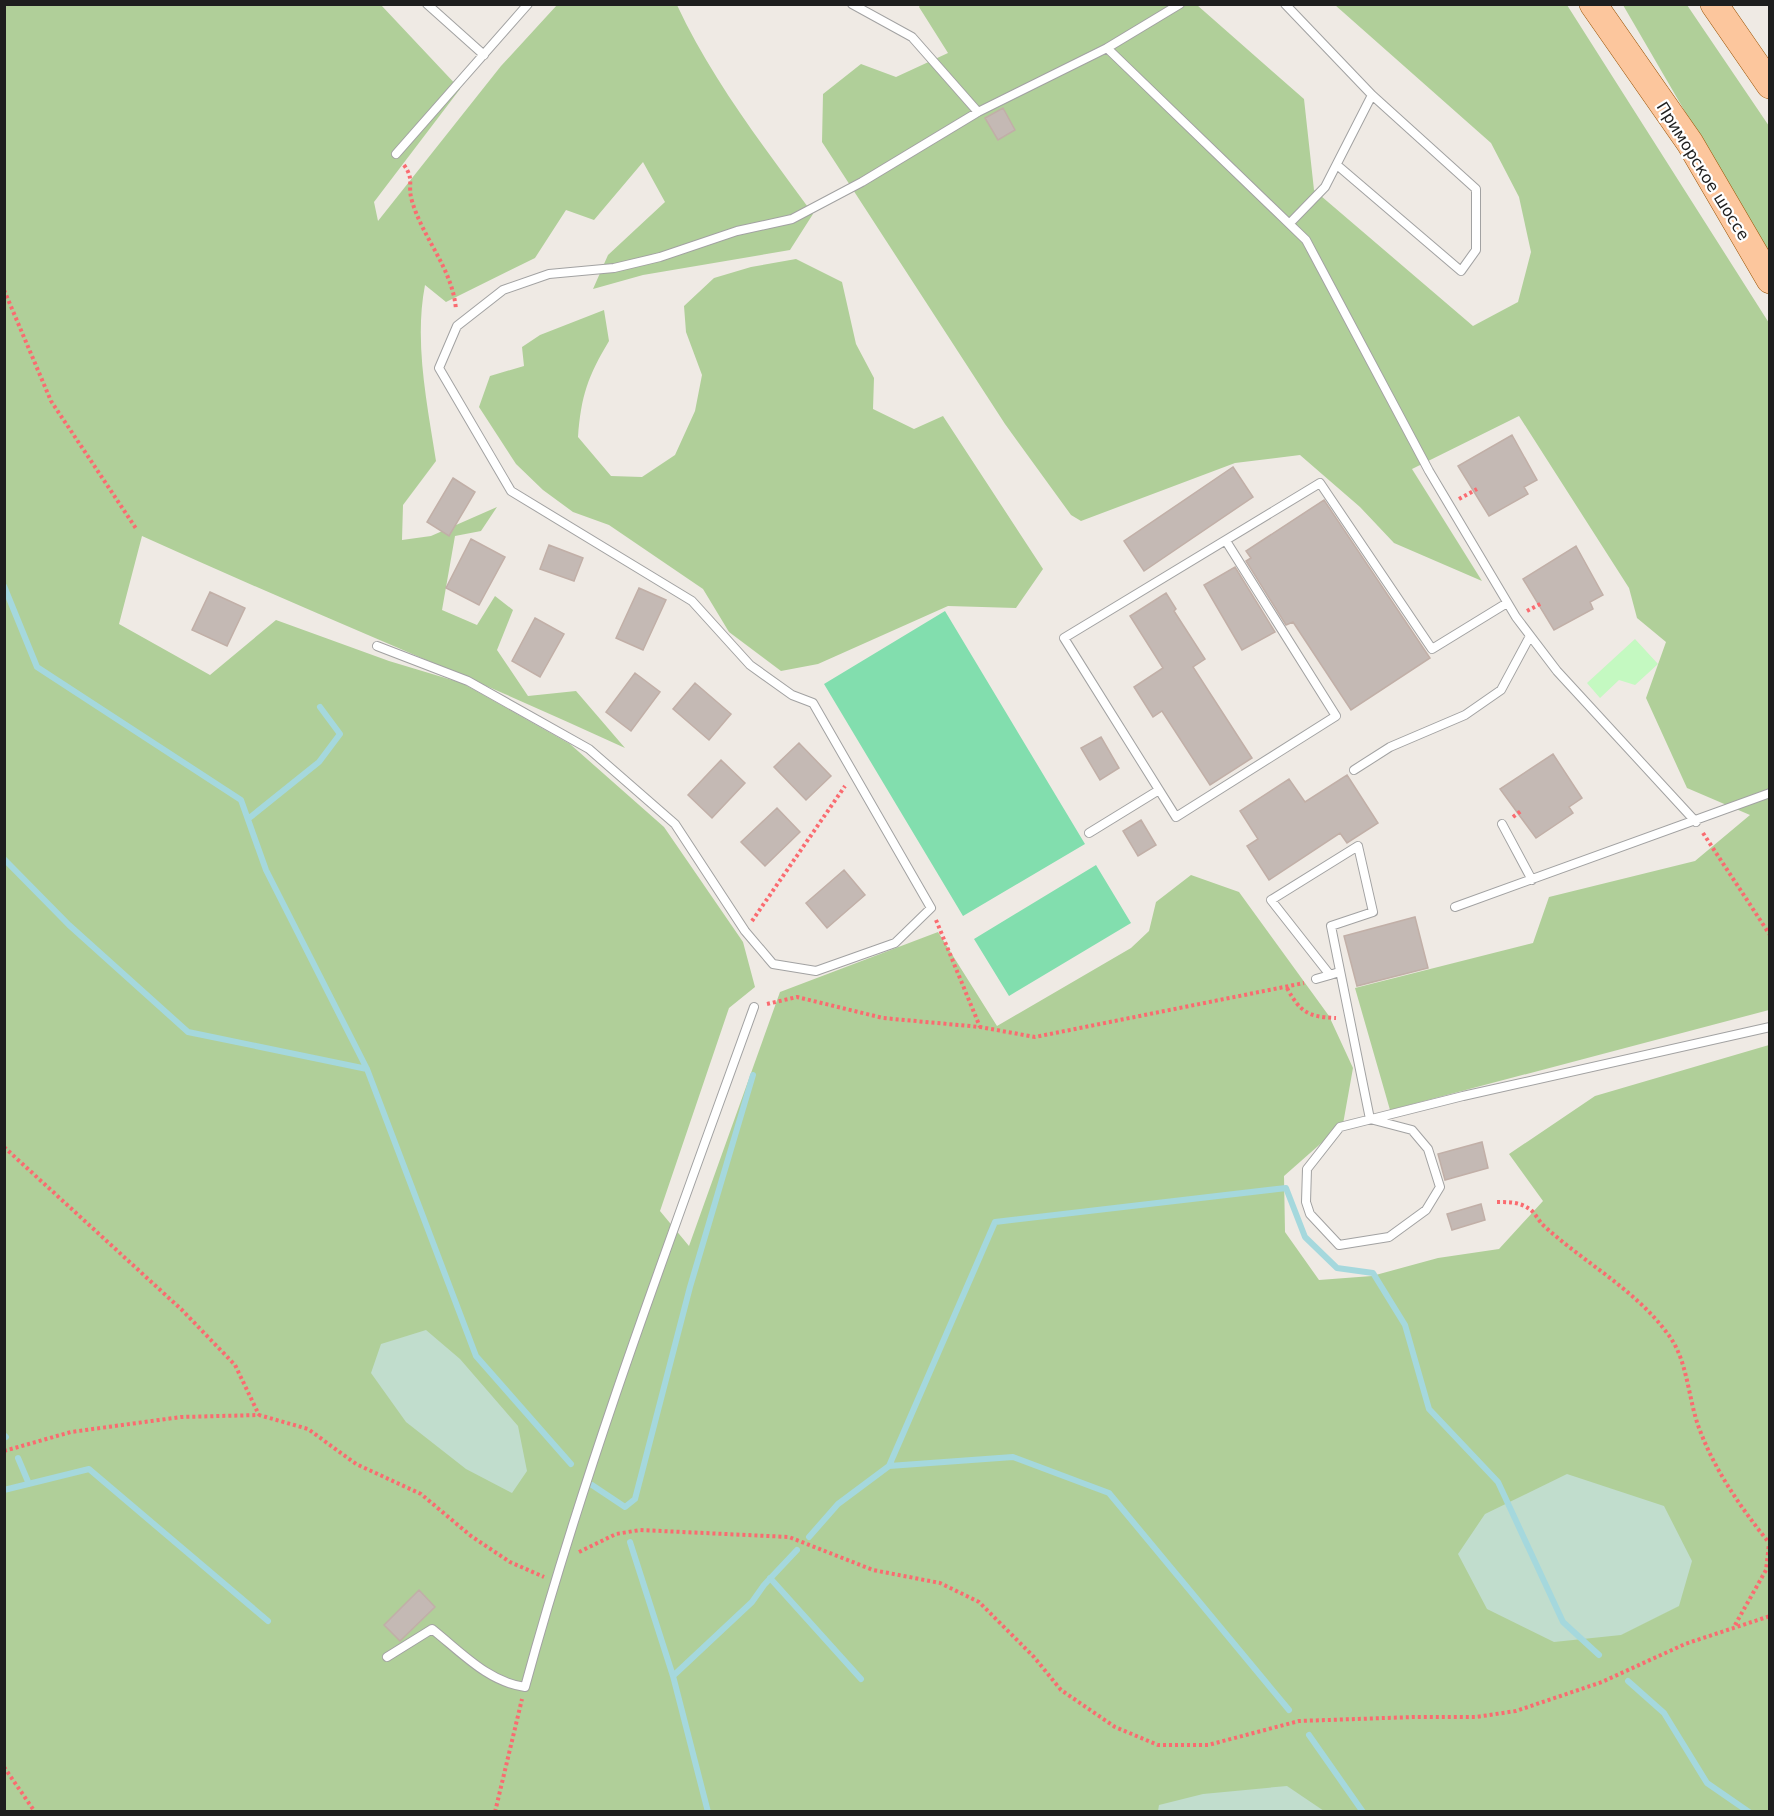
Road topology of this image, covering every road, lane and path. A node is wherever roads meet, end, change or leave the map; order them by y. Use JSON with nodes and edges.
{"nodes":[{"id":1,"x":427,"y":4,"type":"edge"},
{"id":2,"x":528,"y":4,"type":"edge"},
{"id":3,"x":852,"y":4,"type":"edge"},
{"id":4,"x":1180,"y":4,"type":"edge"},
{"id":5,"x":1285,"y":4,"type":"edge"},
{"id":6,"x":1593,"y":4,"type":"edge"},
{"id":7,"x":1714,"y":4,"type":"edge"},
{"id":8,"x":1107,"y":48,"type":"junction"},
{"id":9,"x":484,"y":55,"type":"junction"},
{"id":10,"x":1770,"y":85,"type":"edge"},
{"id":11,"x":1372,"y":95,"type":"junction"},
{"id":12,"x":978,"y":112,"type":"junction"},
{"id":13,"x":396,"y":154,"type":"joint"},
{"id":14,"x":1337,"y":165,"type":"junction"},
{"id":15,"x":1290,"y":223,"type":"junction"},
{"id":16,"x":1770,"y":280,"type":"edge"},
{"id":17,"x":4,"y":290,"type":"edge"},
{"id":18,"x":457,"y":326,"type":"junction"},
{"id":19,"x":1477,"y":489,"type":"dead end"},
{"id":20,"x":1469,"y":493,"type":"dead end"},
{"id":21,"x":137,"y":530,"type":"dead end"},
{"id":22,"x":1226,"y":541,"type":"junction"},
{"id":23,"x":1507,"y":603,"type":"junction"},
{"id":24,"x":1542,"y":603,"type":"dead end"},
{"id":25,"x":1534,"y":607,"type":"dead end"},
{"id":26,"x":1530,"y":636,"type":"junction"},
{"id":27,"x":377,"y":646,"type":"dead end"},
{"id":28,"x":1354,"y":770,"type":"dead end"},
{"id":29,"x":854,"y":773,"type":"junction"},
{"id":30,"x":1159,"y":790,"type":"junction"},
{"id":31,"x":1770,"y":793,"type":"edge"},
{"id":32,"x":1521,"y":812,"type":"dead end"},
{"id":33,"x":1515,"y":816,"type":"dead end"},
{"id":34,"x":1696,"y":822,"type":"junction"},
{"id":35,"x":1502,"y":824,"type":"dead end"},
{"id":36,"x":1089,"y":833,"type":"dead end"},
{"id":37,"x":1532,"y":880,"type":"junction"},
{"id":38,"x":1455,"y":907,"type":"dead end"},
{"id":39,"x":931,"y":908,"type":"junction"},
{"id":40,"x":745,"y":931,"type":"junction"},
{"id":41,"x":1770,"y":935,"type":"edge"},
{"id":42,"x":1339,"y":972,"type":"junction"},
{"id":43,"x":1330,"y":975,"type":"junction"},
{"id":44,"x":1316,"y":979,"type":"joint"},
{"id":45,"x":1287,"y":988,"type":"junction"},
{"id":46,"x":754,"y":1007,"type":"joint"},
{"id":47,"x":1349,"y":1018,"type":"junction"},
{"id":48,"x":980,"y":1027,"type":"junction"},
{"id":49,"x":1770,"y":1027,"type":"edge"},
{"id":50,"x":1370,"y":1119,"type":"junction"},
{"id":51,"x":4,"y":1147,"type":"edge"},
{"id":52,"x":1497,"y":1202,"type":"dead end"},
{"id":53,"x":259,"y":1415,"type":"junction"},
{"id":54,"x":4,"y":1451,"type":"edge"},
{"id":55,"x":1769,"y":1544,"type":"edge"},
{"id":56,"x":560,"y":1562,"type":"junction"},
{"id":57,"x":554,"y":1581,"type":"junction"},
{"id":58,"x":1770,"y":1616,"type":"edge"},
{"id":59,"x":1735,"y":1625,"type":"junction"},
{"id":60,"x":387,"y":1657,"type":"dead end"},
{"id":61,"x":525,"y":1687,"type":"junction"},
{"id":62,"x":4,"y":1767,"type":"edge"},
{"id":63,"x":35,"y":1812,"type":"edge"},
{"id":64,"x":495,"y":1812,"type":"edge"}],
"edges":[{"from":1,"to":9,"type":"lane"},
{"from":2,"to":9,"type":"lane"},
{"from":3,"to":12,"type":"lane"},
{"from":4,"to":8,"type":"lane"},
{"from":5,"to":11,"type":"lane"},
{"from":6,"to":16,"type":"main road","name":"Приморское шоссе"},
{"from":7,"to":10,"type":"main road"},
{"from":8,"to":12,"type":"lane"},
{"from":8,"to":15,"type":"lane"},
{"from":9,"to":13,"type":"lane"},
{"from":11,"to":14,"type":"lane"},
{"from":11,"to":14,"type":"lane"},
{"from":12,"to":18,"type":"lane"},
{"from":13,"to":18,"type":"path"},
{"from":14,"to":15,"type":"lane"},
{"from":15,"to":23,"type":"lane"},
{"from":17,"to":21,"type":"path"},
{"from":18,"to":29,"type":"lane"},
{"from":19,"to":20,"type":"path"},
{"from":22,"to":23,"type":"lane"},
{"from":22,"to":30,"type":"lane"},
{"from":22,"to":30,"type":"lane"},
{"from":23,"to":26,"type":"lane"},
{"from":24,"to":25,"type":"path"},
{"from":26,"to":28,"type":"lane"},
{"from":26,"to":34,"type":"lane"},
{"from":27,"to":40,"type":"lane"},
{"from":29,"to":39,"type":"lane"},
{"from":29,"to":40,"type":"path"},
{"from":30,"to":36,"type":"lane"},
{"from":31,"to":34,"type":"lane"},
{"from":32,"to":33,"type":"path"},
{"from":34,"to":37,"type":"lane"},
{"from":34,"to":41,"type":"path"},
{"from":35,"to":37,"type":"lane"},
{"from":37,"to":38,"type":"lane"},
{"from":39,"to":40,"type":"lane"},
{"from":39,"to":48,"type":"path"},
{"from":42,"to":43,"type":"lane"},
{"from":42,"to":43,"type":"lane"},
{"from":42,"to":47,"type":"lane"},
{"from":43,"to":44,"type":"lane"},
{"from":44,"to":45,"type":"path"},
{"from":45,"to":47,"type":"path"},
{"from":45,"to":48,"type":"path"},
{"from":46,"to":48,"type":"path"},
{"from":46,"to":56,"type":"lane"},
{"from":47,"to":50,"type":"lane"},
{"from":49,"to":50,"type":"lane"},
{"from":50,"to":50,"type":"lane"},
{"from":51,"to":53,"type":"path"},
{"from":52,"to":55,"type":"path"},
{"from":53,"to":54,"type":"path"},
{"from":53,"to":57,"type":"path"},
{"from":55,"to":59,"type":"path"},
{"from":56,"to":57,"type":"lane"},
{"from":56,"to":59,"type":"path"},
{"from":57,"to":61,"type":"lane"},
{"from":58,"to":59,"type":"path"},
{"from":60,"to":61,"type":"lane"},
{"from":61,"to":64,"type":"path"},
{"from":62,"to":63,"type":"path"}]}
